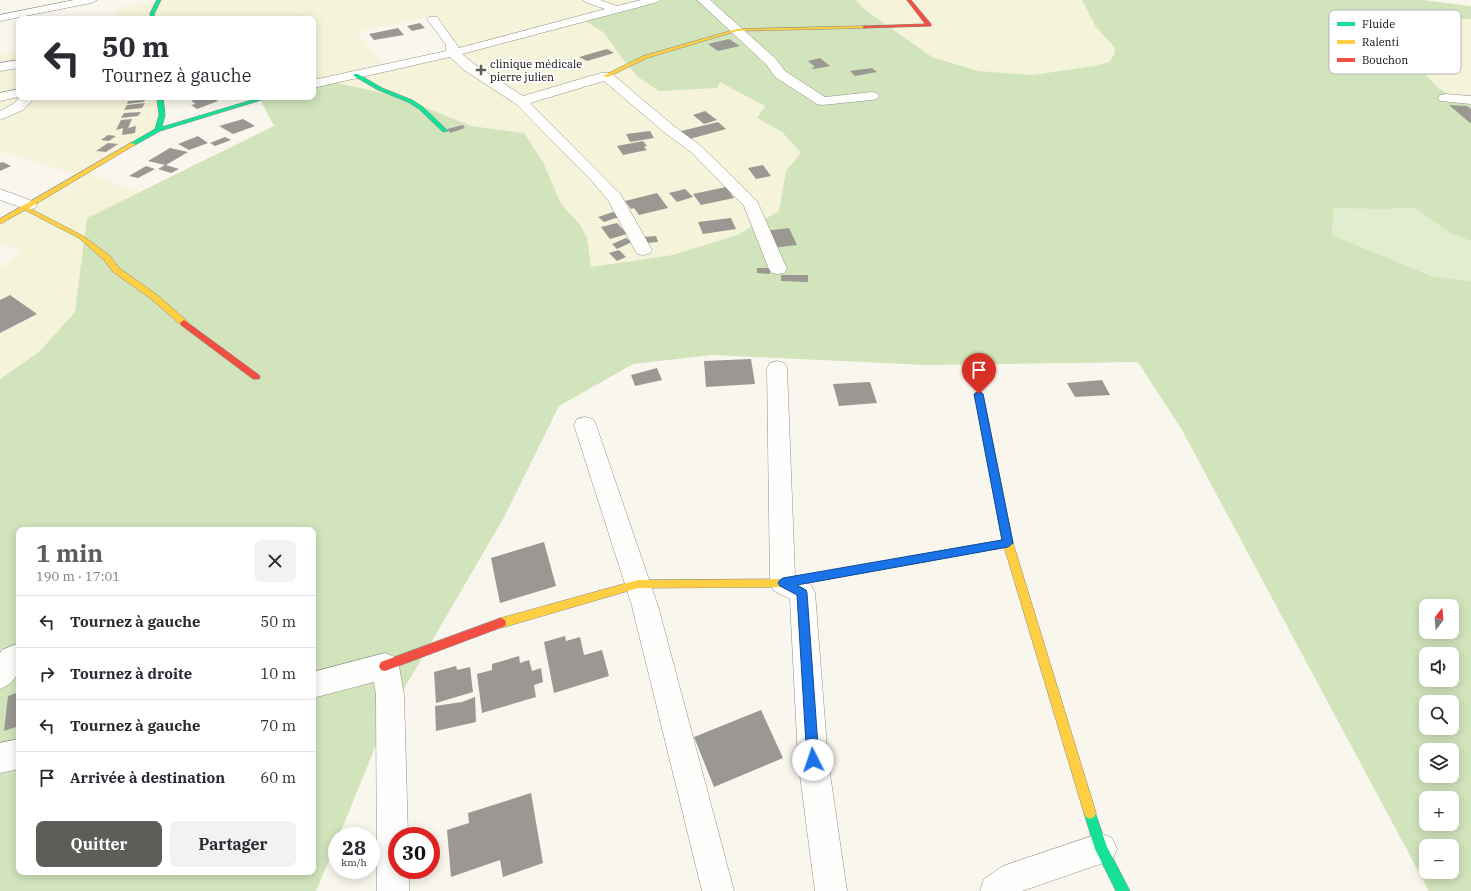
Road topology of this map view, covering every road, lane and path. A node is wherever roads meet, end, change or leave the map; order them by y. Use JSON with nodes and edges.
{"nodes":[{"id":1,"x":90,"y":0,"type":"edge"},
{"id":2,"x":159,"y":0,"type":"edge"},
{"id":3,"x":589,"y":0,"type":"edge"},
{"id":4,"x":654,"y":0,"type":"edge"},
{"id":5,"x":703,"y":0,"type":"edge"},
{"id":6,"x":909,"y":0,"type":"edge"},
{"id":7,"x":70,"y":2,"type":"edge"},
{"id":8,"x":617,"y":10,"type":"junction"},
{"id":9,"x":152,"y":16,"type":"edge"},
{"id":10,"x":0,"y":18,"type":"edge"},
{"id":11,"x":433,"y":18,"type":"dead end"},
{"id":12,"x":737,"y":30,"type":"junction"},
{"id":13,"x":453,"y":53,"type":"junction"},
{"id":14,"x":16,"y":64,"type":"edge"},
{"id":15,"x":0,"y":67,"type":"edge"},
{"id":16,"x":356,"y":75,"type":"junction"},
{"id":17,"x":606,"y":76,"type":"junction"},
{"id":18,"x":316,"y":83,"type":"edge"},
{"id":19,"x":16,"y":94,"type":"edge"},
{"id":20,"x":872,"y":96,"type":"dead end"},
{"id":21,"x":0,"y":97,"type":"edge"},
{"id":22,"x":1446,"y":98,"type":"dead end"},
{"id":23,"x":25,"y":100,"type":"edge"},
{"id":24,"x":160,"y":100,"type":"edge"},
{"id":25,"x":258,"y":100,"type":"edge"},
{"id":26,"x":1471,"y":100,"type":"edge"},
{"id":27,"x":521,"y":101,"type":"junction"},
{"id":28,"x":0,"y":116,"type":"edge"},
{"id":29,"x":158,"y":130,"type":"junction"},
{"id":30,"x":445,"y":131,"type":"dead end"},
{"id":31,"x":0,"y":194,"type":"edge"},
{"id":32,"x":27,"y":206,"type":"junction"},
{"id":33,"x":0,"y":222,"type":"edge"},
{"id":34,"x":643,"y":250,"type":"dead end"},
{"id":35,"x":778,"y":269,"type":"dead end"},
{"id":36,"x":777,"y":368,"type":"dead end"},
{"id":37,"x":256,"y":378,"type":"dead end"},
{"id":38,"x":979,"y":394,"type":"dead end"},
{"id":39,"x":585,"y":425,"type":"dead end"},
{"id":40,"x":1008,"y":543,"type":"junction"},
{"id":41,"x":783,"y":583,"type":"junction"},
{"id":42,"x":638,"y":584,"type":"junction"},
{"id":43,"x":16,"y":657,"type":"edge"},
{"id":44,"x":385,"y":666,"type":"junction"},
{"id":45,"x":0,"y":676,"type":"edge"},
{"id":46,"x":316,"y":683,"type":"edge"},
{"id":47,"x":16,"y":755,"type":"edge"},
{"id":48,"x":0,"y":758,"type":"edge"},
{"id":49,"x":1101,"y":849,"type":"junction"},
{"id":50,"x":393,"y":891,"type":"edge"},
{"id":51,"x":718,"y":891,"type":"edge"},
{"id":52,"x":831,"y":891,"type":"edge"},
{"id":53,"x":996,"y":891,"type":"edge"},
{"id":54,"x":1123,"y":891,"type":"edge"}],
"edges":[{"from":1,"to":7,"type":"street"},
{"from":2,"to":9,"type":"street"},
{"from":3,"to":8,"type":"street"},
{"from":4,"to":8,"type":"street"},
{"from":5,"to":12,"type":"street"},
{"from":6,"to":12,"type":"street"},
{"from":7,"to":10,"type":"street"},
{"from":8,"to":13,"type":"street"},
{"from":11,"to":13,"type":"street"},
{"from":12,"to":17,"type":"street"},
{"from":12,"to":20,"type":"street"},
{"from":13,"to":16,"type":"street"},
{"from":13,"to":27,"type":"street"},
{"from":14,"to":15,"type":"street"},
{"from":16,"to":18,"type":"street"},
{"from":16,"to":30,"type":"street"},
{"from":17,"to":27,"type":"street"},
{"from":17,"to":35,"type":"street"},
{"from":19,"to":21,"type":"street"},
{"from":22,"to":26,"type":"street"},
{"from":23,"to":28,"type":"street"},
{"from":24,"to":29,"type":"street"},
{"from":25,"to":29,"type":"street"},
{"from":27,"to":34,"type":"street"},
{"from":29,"to":32,"type":"street"},
{"from":31,"to":32,"type":"street"},
{"from":32,"to":33,"type":"street"},
{"from":32,"to":37,"type":"street"},
{"from":36,"to":41,"type":"street"},
{"from":38,"to":40,"type":"street"},
{"from":39,"to":42,"type":"street"},
{"from":40,"to":41,"type":"street"},
{"from":40,"to":49,"type":"street"},
{"from":41,"to":42,"type":"street"},
{"from":41,"to":52,"type":"street"},
{"from":42,"to":44,"type":"street"},
{"from":42,"to":51,"type":"street"},
{"from":43,"to":45,"type":"street"},
{"from":44,"to":46,"type":"street"},
{"from":44,"to":50,"type":"street"},
{"from":47,"to":48,"type":"street"},
{"from":49,"to":53,"type":"street"},
{"from":49,"to":54,"type":"street"}]}
